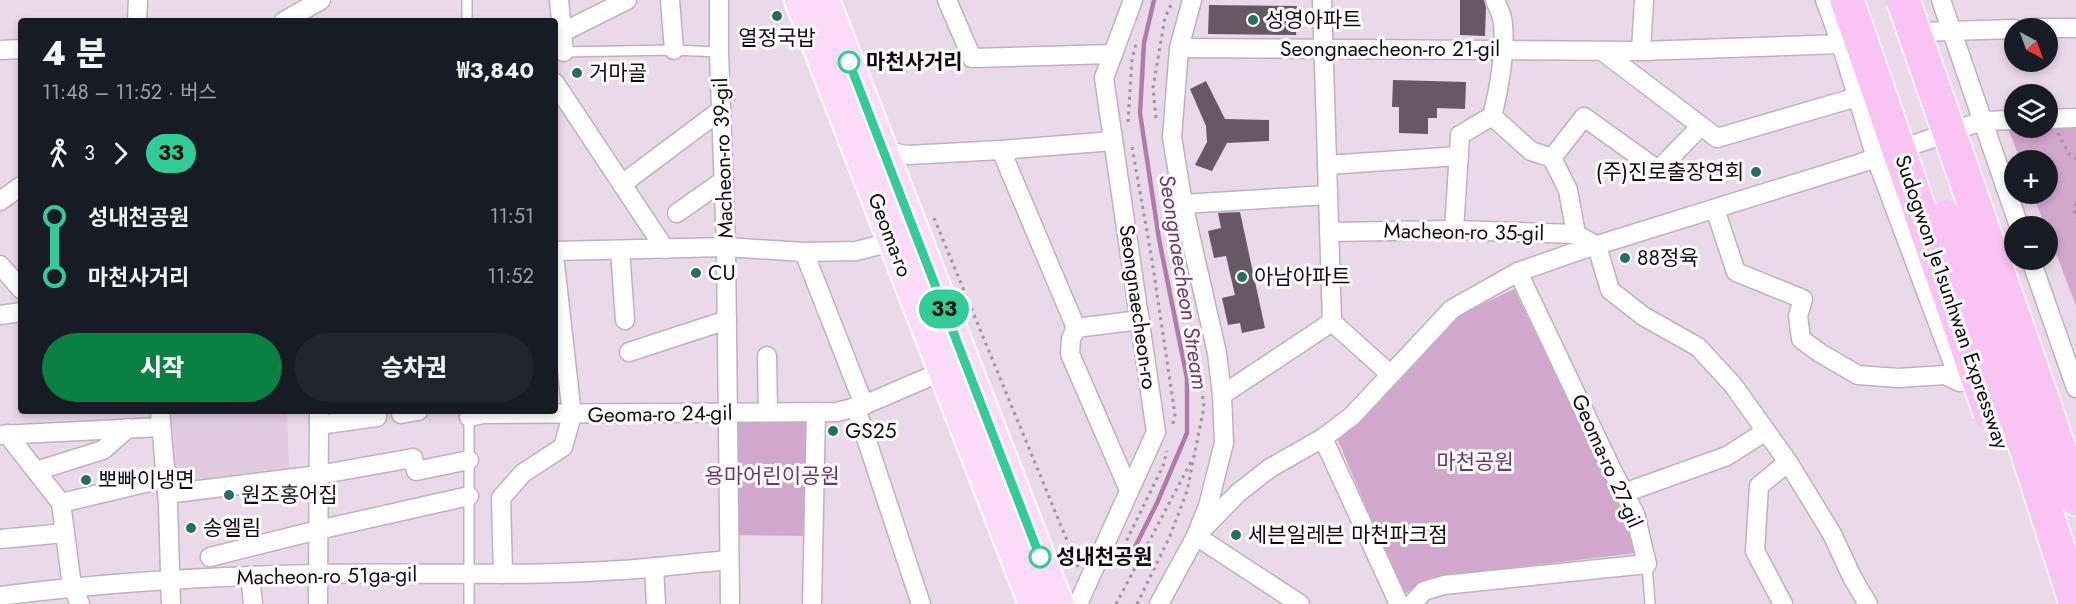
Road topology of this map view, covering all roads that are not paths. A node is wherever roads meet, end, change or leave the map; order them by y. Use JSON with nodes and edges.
{"nodes":[{"id":1,"x":138,"y":0,"type":"edge"},
{"id":2,"x":321,"y":0,"type":"edge"},
{"id":3,"x":467,"y":0,"type":"edge"},
{"id":4,"x":627,"y":0,"type":"edge"},
{"id":5,"x":670,"y":0,"type":"edge"},
{"id":6,"x":719,"y":0,"type":"edge"},
{"id":7,"x":799,"y":0,"type":"edge"},
{"id":8,"x":825,"y":0,"type":"edge"},
{"id":9,"x":946,"y":0,"type":"edge"},
{"id":10,"x":1133,"y":0,"type":"edge"},
{"id":11,"x":1192,"y":0,"type":"edge"},
{"id":12,"x":1322,"y":0,"type":"edge"},
{"id":13,"x":1495,"y":0,"type":"edge"},
{"id":14,"x":1644,"y":0,"type":"edge"},
{"id":15,"x":1825,"y":0,"type":"edge"},
{"id":16,"x":1847,"y":0,"type":"edge"},
{"id":17,"x":1871,"y":0,"type":"edge"},
{"id":18,"x":1903,"y":0,"type":"edge"},
{"id":19,"x":1941,"y":0,"type":"edge"},
{"id":20,"x":565,"y":2,"type":"edge"},
{"id":21,"x":137,"y":18,"type":"edge"},
{"id":22,"x":289,"y":18,"type":"edge"},
{"id":23,"x":467,"y":18,"type":"edge"},
{"id":24,"x":2058,"y":28,"type":"edge"},
{"id":25,"x":2076,"y":28,"type":"edge"},
{"id":26,"x":1951,"y":29,"type":"junction"},
{"id":27,"x":2004,"y":29,"type":"edge"},
{"id":28,"x":563,"y":32,"type":"junction"},
{"id":29,"x":1919,"y":32,"type":"dead end"},
{"id":30,"x":1841,"y":44,"type":"junction"},
{"id":31,"x":1179,"y":48,"type":"junction"},
{"id":32,"x":18,"y":49,"type":"edge"},
{"id":33,"x":1323,"y":49,"type":"junction"},
{"id":34,"x":0,"y":50,"type":"edge"},
{"id":35,"x":674,"y":50,"type":"junction"},
{"id":36,"x":1503,"y":50,"type":"junction"},
{"id":37,"x":1602,"y":51,"type":"junction"},
{"id":38,"x":1641,"y":51,"type":"junction"},
{"id":39,"x":559,"y":52,"type":"edge"},
{"id":40,"x":719,"y":52,"type":"junction"},
{"id":41,"x":1113,"y":54,"type":"junction"},
{"id":42,"x":558,"y":88,"type":"edge"},
{"id":43,"x":1857,"y":98,"type":"junction"},
{"id":44,"x":721,"y":110,"type":"junction"},
{"id":45,"x":1492,"y":116,"type":"junction"},
{"id":46,"x":2076,"y":118,"type":"edge"},
{"id":47,"x":2058,"y":119,"type":"edge"},
{"id":48,"x":2004,"y":121,"type":"edge"},
{"id":49,"x":1982,"y":122,"type":"junction"},
{"id":50,"x":1701,"y":126,"type":"junction"},
{"id":51,"x":1113,"y":141,"type":"junction"},
{"id":52,"x":1001,"y":150,"type":"junction"},
{"id":53,"x":884,"y":151,"type":"junction"},
{"id":54,"x":1459,"y":156,"type":"junction"},
{"id":55,"x":1552,"y":158,"type":"junction"},
{"id":56,"x":1876,"y":158,"type":"junction"},
{"id":57,"x":1327,"y":165,"type":"junction"},
{"id":58,"x":724,"y":180,"type":"junction"},
{"id":59,"x":622,"y":184,"type":"junction"},
{"id":60,"x":18,"y":188,"type":"edge"},
{"id":61,"x":1327,"y":195,"type":"junction"},
{"id":62,"x":0,"y":201,"type":"edge"},
{"id":63,"x":1183,"y":204,"type":"junction"},
{"id":64,"x":1715,"y":209,"type":"junction"},
{"id":65,"x":677,"y":213,"type":"dead end"},
{"id":66,"x":2015,"y":216,"type":"edge"},
{"id":67,"x":1454,"y":230,"type":"junction"},
{"id":68,"x":1329,"y":232,"type":"junction"},
{"id":69,"x":1576,"y":234,"type":"junction"},
{"id":70,"x":892,"y":242,"type":"junction"},
{"id":71,"x":1596,"y":246,"type":"junction"},
{"id":72,"x":726,"y":247,"type":"junction"},
{"id":73,"x":665,"y":249,"type":"junction"},
{"id":74,"x":620,"y":250,"type":"junction"},
{"id":75,"x":558,"y":251,"type":"edge"},
{"id":76,"x":804,"y":252,"type":"junction"},
{"id":77,"x":0,"y":265,"type":"edge"},
{"id":78,"x":2035,"y":270,"type":"edge"},
{"id":79,"x":1518,"y":272,"type":"junction"},
{"id":80,"x":18,"y":286,"type":"edge"},
{"id":81,"x":558,"y":291,"type":"edge"},
{"id":82,"x":18,"y":312,"type":"edge"},
{"id":83,"x":0,"y":315,"type":"edge"},
{"id":84,"x":625,"y":320,"type":"dead end"},
{"id":85,"x":727,"y":320,"type":"junction"},
{"id":86,"x":1140,"y":320,"type":"junction"},
{"id":87,"x":1332,"y":322,"type":"junction"},
{"id":88,"x":1076,"y":328,"type":"junction"},
{"id":89,"x":630,"y":352,"type":"dead end"},
{"id":90,"x":767,"y":356,"type":"dead end"},
{"id":91,"x":943,"y":371,"type":"junction"},
{"id":92,"x":1390,"y":374,"type":"junction"},
{"id":93,"x":2076,"y":388,"type":"edge"},
{"id":94,"x":1222,"y":395,"type":"junction"},
{"id":95,"x":2014,"y":404,"type":"junction"},
{"id":96,"x":860,"y":406,"type":"junction"},
{"id":97,"x":768,"y":412,"type":"junction"},
{"id":98,"x":816,"y":412,"type":"junction"},
{"id":99,"x":728,"y":413,"type":"junction"},
{"id":100,"x":469,"y":414,"type":"edge"},
{"id":101,"x":554,"y":414,"type":"edge"},
{"id":102,"x":572,"y":415,"type":"junction"},
{"id":103,"x":377,"y":417,"type":"dead end"},
{"id":104,"x":319,"y":418,"type":"edge"},
{"id":105,"x":160,"y":419,"type":"edge"},
{"id":106,"x":128,"y":428,"type":"junction"},
{"id":107,"x":1766,"y":431,"type":"junction"},
{"id":108,"x":4,"y":435,"type":"edge"},
{"id":109,"x":1323,"y":438,"type":"junction"},
{"id":110,"x":469,"y":460,"type":"junction"},
{"id":111,"x":1788,"y":462,"type":"junction"},
{"id":112,"x":36,"y":471,"type":"junction"},
{"id":113,"x":318,"y":475,"type":"junction"},
{"id":114,"x":166,"y":486,"type":"junction"},
{"id":115,"x":1129,"y":490,"type":"junction"},
{"id":116,"x":1624,"y":493,"type":"junction"},
{"id":117,"x":469,"y":496,"type":"junction"},
{"id":118,"x":2076,"y":499,"type":"edge"},
{"id":119,"x":61,"y":503,"type":"junction"},
{"id":120,"x":318,"y":530,"type":"junction"},
{"id":121,"x":65,"y":533,"type":"junction"},
{"id":122,"x":1197,"y":536,"type":"junction"},
{"id":123,"x":0,"y":539,"type":"edge"},
{"id":124,"x":210,"y":557,"type":"dead end"},
{"id":125,"x":729,"y":560,"type":"junction"},
{"id":126,"x":1647,"y":564,"type":"junction"},
{"id":127,"x":654,"y":567,"type":"junction"},
{"id":128,"x":318,"y":574,"type":"junction"},
{"id":129,"x":503,"y":574,"type":"junction"},
{"id":130,"x":470,"y":575,"type":"junction"},
{"id":131,"x":250,"y":576,"type":"junction"},
{"id":132,"x":170,"y":579,"type":"junction"},
{"id":133,"x":72,"y":586,"type":"junction"},
{"id":134,"x":0,"y":596,"type":"edge"},
{"id":135,"x":80,"y":604,"type":"edge"},
{"id":136,"x":171,"y":604,"type":"edge"},
{"id":137,"x":253,"y":604,"type":"edge"},
{"id":138,"x":318,"y":604,"type":"edge"},
{"id":139,"x":469,"y":604,"type":"edge"},
{"id":140,"x":656,"y":604,"type":"edge"},
{"id":141,"x":730,"y":604,"type":"edge"},
{"id":142,"x":812,"y":604,"type":"edge"},
{"id":143,"x":921,"y":604,"type":"edge"},
{"id":144,"x":1033,"y":604,"type":"edge"},
{"id":145,"x":1059,"y":604,"type":"edge"},
{"id":146,"x":1078,"y":604,"type":"edge"},
{"id":147,"x":1159,"y":604,"type":"edge"},
{"id":148,"x":1300,"y":604,"type":"edge"},
{"id":149,"x":1399,"y":604,"type":"edge"},
{"id":150,"x":1412,"y":604,"type":"edge"},
{"id":151,"x":1650,"y":604,"type":"edge"},
{"id":152,"x":1783,"y":604,"type":"edge"},
{"id":153,"x":1868,"y":604,"type":"edge"},
{"id":154,"x":2058,"y":604,"type":"edge"},
{"id":155,"x":2076,"y":604,"type":"edge"}],
"edges":[{"from":1,"to":21,"type":"street"},
{"from":2,"to":22,"type":"street"},
{"from":3,"to":23,"type":"lane"},
{"from":4,"to":28,"type":"street"},
{"from":5,"to":35,"type":"street"},
{"from":6,"to":40,"type":"street","name":"Macheon-ro 39-gil"},
{"from":7,"to":70,"type":"main road","name":"Geoma-ro"},
{"from":8,"to":53,"type":"main road","name":"Geoma-ro"},
{"from":9,"to":41,"type":"street"},
{"from":10,"to":41,"type":"street","name":"Seongnaecheon-ro"},
{"from":11,"to":31,"type":"street"},
{"from":12,"to":33,"type":"street"},
{"from":13,"to":36,"type":"street"},
{"from":14,"to":38,"type":"street"},
{"from":15,"to":30,"type":"street"},
{"from":16,"to":95,"type":"highway","name":"Sudogwon Je1sunhwan Expressway","bridge":true},
{"from":17,"to":95,"type":"highway","name":"Sudogwon Je1sunhwan Expressway","bridge":true},
{"from":18,"to":95,"type":"highway","name":"Sudogwon Je1sunhwan Expressway","bridge":true},
{"from":19,"to":26,"type":"street"},
{"from":20,"to":28,"type":"street"},
{"from":24,"to":25,"type":"street"},
{"from":26,"to":27,"type":"street"},
{"from":26,"to":29,"type":"street"},
{"from":26,"to":49,"type":"street"},
{"from":28,"to":39,"type":"street"},
{"from":30,"to":38,"type":"street","name":"Seongnaecheon-ro 21-gil"},
{"from":30,"to":43,"type":"street"},
{"from":31,"to":33,"type":"street","name":"Seongnaecheon-ro 21-gil"},
{"from":31,"to":63,"type":"street"},
{"from":32,"to":34,"type":"street"},
{"from":33,"to":36,"type":"street","name":"Seongnaecheon-ro 21-gil"},
{"from":33,"to":57,"type":"street"},
{"from":35,"to":39,"type":"lane"},
{"from":35,"to":40,"type":"lane"},
{"from":36,"to":37,"type":"street","name":"Seongnaecheon-ro 21-gil"},
{"from":36,"to":45,"type":"street"},
{"from":37,"to":38,"type":"street","name":"Seongnaecheon-ro 21-gil"},
{"from":37,"to":50,"type":"street"},
{"from":40,"to":44,"type":"street","name":"Macheon-ro 39-gil"},
{"from":41,"to":51,"type":"street","name":"Seongnaecheon-ro"},
{"from":42,"to":59,"type":"street"},
{"from":43,"to":50,"type":"street"},
{"from":43,"to":56,"type":"street"},
{"from":44,"to":58,"type":"street","name":"Macheon-ro 39-gil"},
{"from":44,"to":59,"type":"street"},
{"from":45,"to":54,"type":"street"},
{"from":45,"to":55,"type":"street"},
{"from":46,"to":47,"type":"street"},
{"from":48,"to":49,"type":"street"},
{"from":49,"to":56,"type":"street"},
{"from":49,"to":66,"type":"street"},
{"from":50,"to":55,"type":"street"},
{"from":51,"to":52,"type":"street"},
{"from":51,"to":86,"type":"street","name":"Seongnaecheon-ro"},
{"from":52,"to":53,"type":"street"},
{"from":52,"to":88,"type":"street"},
{"from":53,"to":145,"type":"main road","name":"Geoma-ro"},
{"from":54,"to":57,"type":"street"},
{"from":54,"to":67,"type":"street"},
{"from":55,"to":69,"type":"street"},
{"from":56,"to":64,"type":"street"},
{"from":56,"to":64,"type":"street"},
{"from":57,"to":61,"type":"street"},
{"from":58,"to":65,"type":"street"},
{"from":58,"to":72,"type":"street","name":"Macheon-ro 39-gil"},
{"from":59,"to":73,"type":"street"},
{"from":60,"to":62,"type":"street"},
{"from":61,"to":63,"type":"street"},
{"from":61,"to":68,"type":"street"},
{"from":63,"to":94,"type":"street"},
{"from":64,"to":71,"type":"street"},
{"from":67,"to":68,"type":"street","name":"Macheon-ro 35-gil"},
{"from":67,"to":69,"type":"street","name":"Macheon-ro 35-gil"},
{"from":68,"to":87,"type":"street"},
{"from":69,"to":71,"type":"street","name":"Macheon-ro 35-gil"},
{"from":70,"to":76,"type":"street"},
{"from":70,"to":91,"type":"main road","name":"Geoma-ro"},
{"from":71,"to":79,"type":"street"},
{"from":71,"to":107,"type":"street"},
{"from":72,"to":73,"type":"street"},
{"from":72,"to":76,"type":"street"},
{"from":72,"to":85,"type":"street","name":"Macheon-ro 39-gil"},
{"from":73,"to":74,"type":"street"},
{"from":74,"to":75,"type":"street"},
{"from":74,"to":84,"type":"street"},
{"from":76,"to":96,"type":"street"},
{"from":77,"to":80,"type":"street"},
{"from":78,"to":93,"type":"street"},
{"from":79,"to":92,"type":"street"},
{"from":79,"to":116,"type":"street","name":"Geoma-ro 27-gil"},
{"from":81,"to":102,"type":"street"},
{"from":82,"to":83,"type":"street"},
{"from":85,"to":89,"type":"street"},
{"from":85,"to":99,"type":"street","name":"Macheon-ro 39-gil"},
{"from":86,"to":88,"type":"street"},
{"from":86,"to":115,"type":"street","name":"Seongnaecheon-ro"},
{"from":87,"to":92,"type":"street"},
{"from":87,"to":94,"type":"street"},
{"from":88,"to":115,"type":"street"},
{"from":90,"to":97,"type":"street"},
{"from":91,"to":96,"type":"street","name":"Geoma-ro 24-gil"},
{"from":91,"to":144,"type":"main road","name":"Geoma-ro"},
{"from":92,"to":109,"type":"street"},
{"from":94,"to":122,"type":"street"},
{"from":95,"to":118,"type":"highway","name":"Sudogwon Je1sunhwan Expressway"},
{"from":95,"to":154,"type":"highway","name":"Sudogwon Je1sunhwan Expressway"},
{"from":95,"to":155,"type":"highway","name":"Sudogwon Je1sunhwan Expressway"},
{"from":96,"to":98,"type":"street","name":"Geoma-ro 24-gil"},
{"from":96,"to":143,"type":"street"},
{"from":97,"to":98,"type":"street","name":"Geoma-ro 24-gil"},
{"from":97,"to":99,"type":"street","name":"Geoma-ro 24-gil"},
{"from":98,"to":142,"type":"street"},
{"from":99,"to":102,"type":"street","name":"Geoma-ro 24-gil"},
{"from":99,"to":125,"type":"street","name":"Macheon-ro 39-gil"},
{"from":100,"to":110,"type":"lane"},
{"from":101,"to":102,"type":"street","name":"Geoma-ro 24-gil"},
{"from":102,"to":129,"type":"street"},
{"from":103,"to":104,"type":"street"},
{"from":104,"to":113,"type":"street"},
{"from":105,"to":106,"type":"street"},
{"from":105,"to":114,"type":"street"},
{"from":106,"to":108,"type":"street"},
{"from":106,"to":112,"type":"street"},
{"from":107,"to":111,"type":"street"},
{"from":107,"to":116,"type":"street"},
{"from":108,"to":112,"type":"street"},
{"from":109,"to":122,"type":"street"},
{"from":109,"to":149,"type":"street"},
{"from":110,"to":113,"type":"street"},
{"from":110,"to":117,"type":"lane"},
{"from":111,"to":152,"type":"street"},
{"from":111,"to":153,"type":"street"},
{"from":112,"to":119,"type":"street"},
{"from":113,"to":114,"type":"street"},
{"from":113,"to":120,"type":"street"},
{"from":114,"to":119,"type":"street"},
{"from":114,"to":132,"type":"street"},
{"from":115,"to":146,"type":"street","name":"Seongnaecheon-ro"},
{"from":116,"to":126,"type":"street","name":"Geoma-ro 27-gil"},
{"from":117,"to":120,"type":"street"},
{"from":117,"to":130,"type":"lane"},
{"from":119,"to":121,"type":"street"},
{"from":120,"to":124,"type":"street"},
{"from":120,"to":128,"type":"street"},
{"from":121,"to":123,"type":"street"},
{"from":121,"to":133,"type":"street"},
{"from":122,"to":147,"type":"street"},
{"from":122,"to":148,"type":"street"},
{"from":125,"to":127,"type":"street","name":"Macheon-ro 51ga-gil"},
{"from":125,"to":141,"type":"street","name":"Macheon-ro 39-gil"},
{"from":126,"to":150,"type":"street"},
{"from":126,"to":151,"type":"lane"},
{"from":127,"to":129,"type":"street","name":"Macheon-ro 51ga-gil"},
{"from":127,"to":140,"type":"street"},
{"from":128,"to":130,"type":"street","name":"Macheon-ro 51ga-gil"},
{"from":128,"to":131,"type":"street","name":"Macheon-ro 51ga-gil"},
{"from":128,"to":138,"type":"street"},
{"from":129,"to":130,"type":"street","name":"Macheon-ro 51ga-gil"},
{"from":130,"to":139,"type":"lane"},
{"from":131,"to":132,"type":"street","name":"Macheon-ro 51ga-gil"},
{"from":131,"to":137,"type":"street"},
{"from":132,"to":133,"type":"street","name":"Macheon-ro 51ga-gil"},
{"from":132,"to":136,"type":"street"},
{"from":133,"to":134,"type":"street","name":"Macheon-ro 51ga-gil"},
{"from":133,"to":135,"type":"street"}]}
